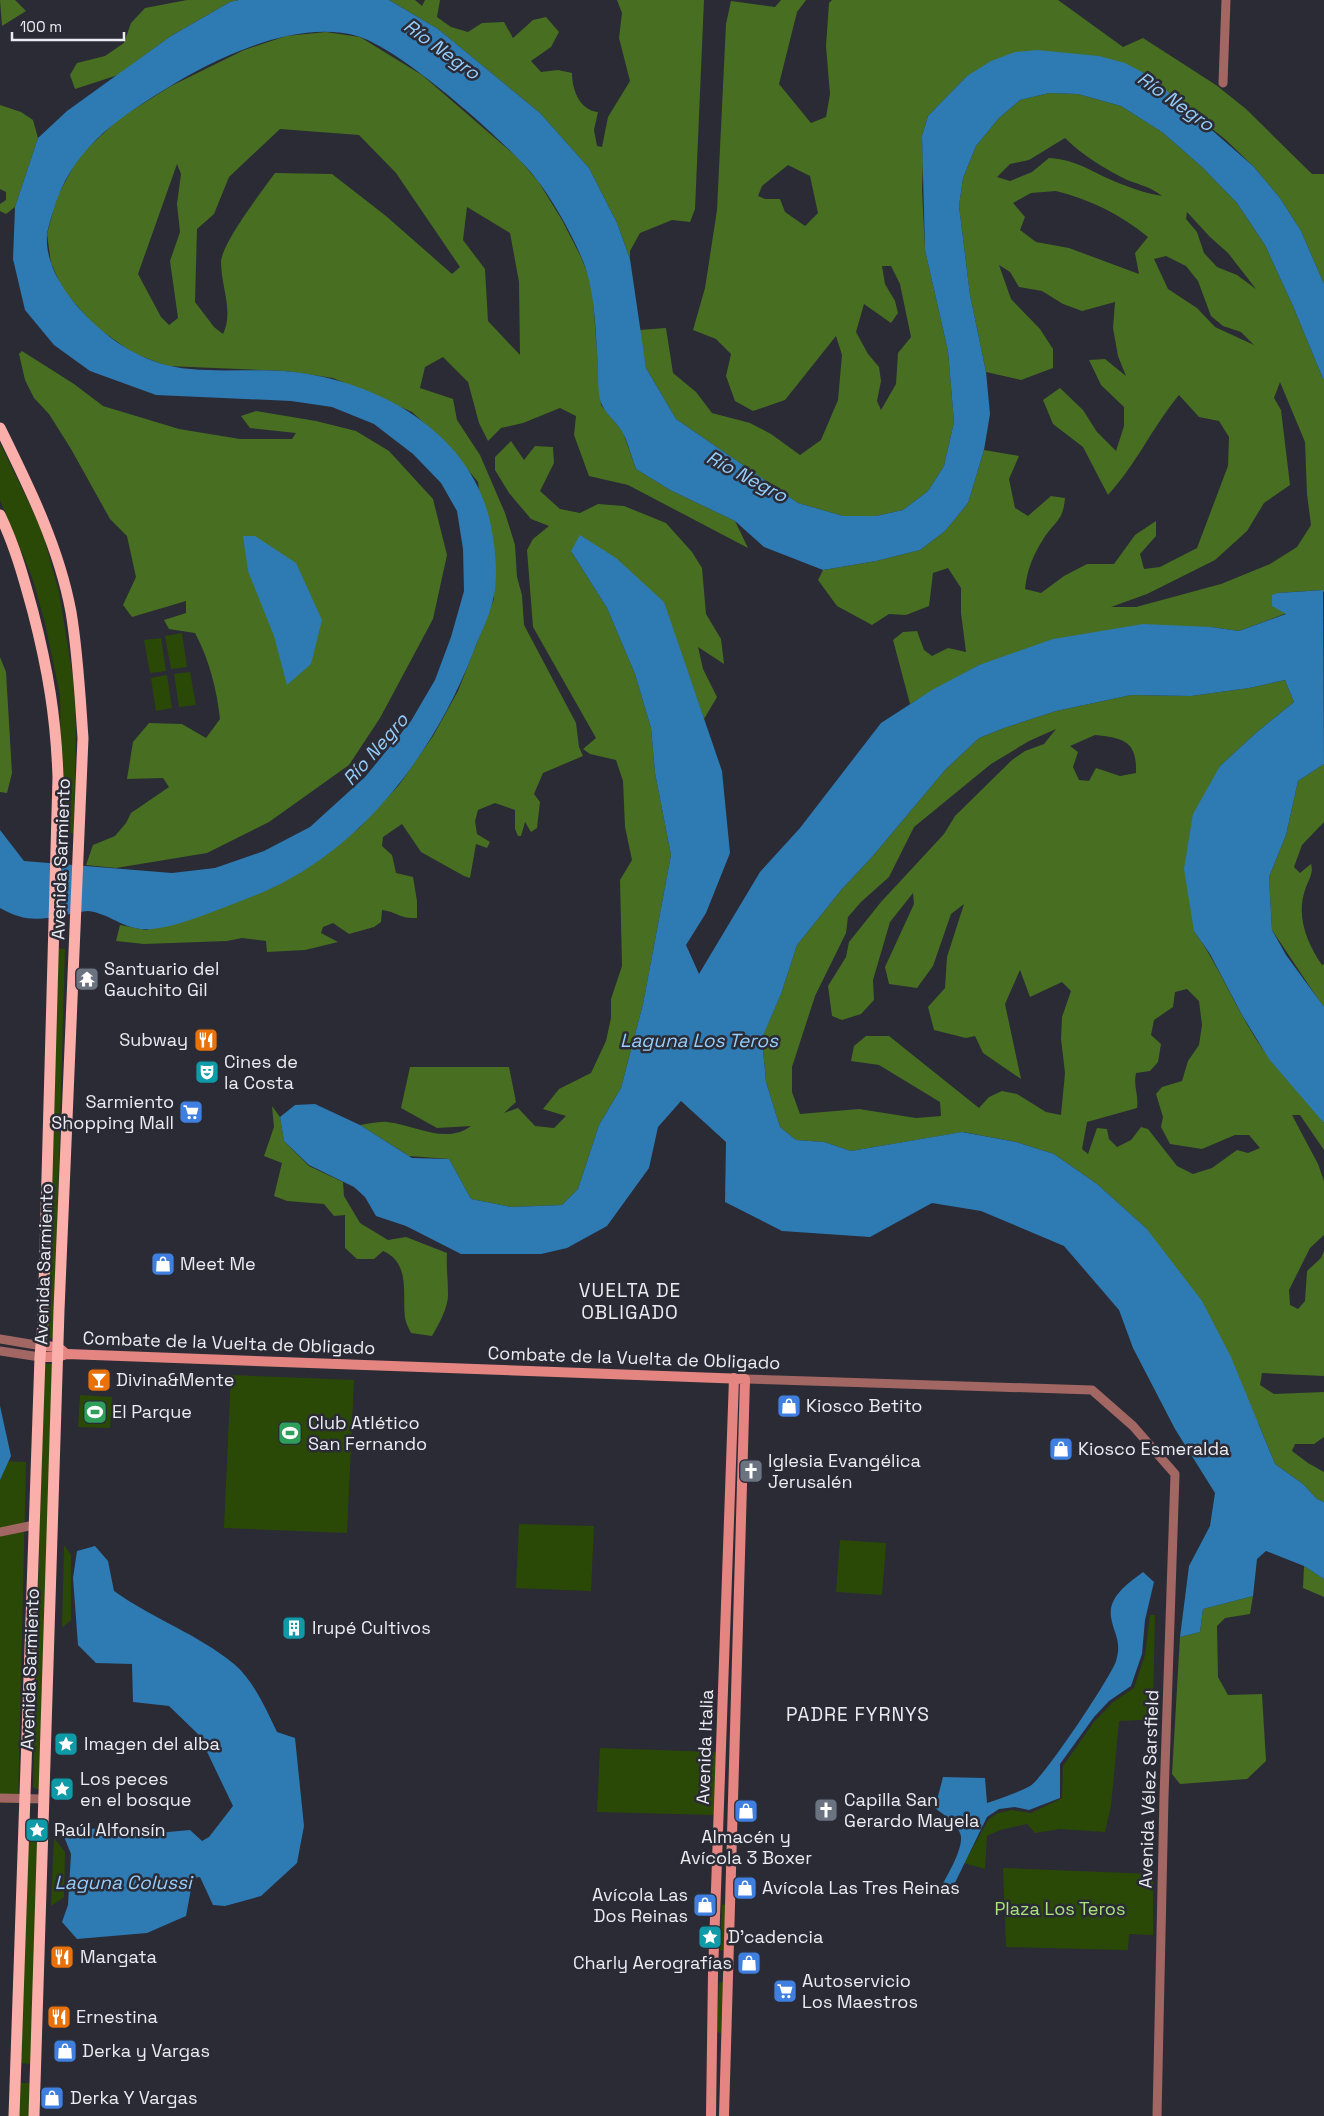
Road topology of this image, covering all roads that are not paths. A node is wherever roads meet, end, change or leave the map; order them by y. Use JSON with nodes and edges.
{"nodes":[{"id":1,"x":1226,"y":0,"type":"edge"},
{"id":2,"x":1223,"y":83,"type":"dead end"},
{"id":3,"x":0,"y":428,"type":"edge"},
{"id":4,"x":0,"y":515,"type":"edge"},
{"id":5,"x":0,"y":1340,"type":"edge"},
{"id":6,"x":0,"y":1351,"type":"edge"},
{"id":7,"x":41,"y":1351,"type":"junction"},
{"id":8,"x":61,"y":1353,"type":"junction"},
{"id":9,"x":734,"y":1378,"type":"junction"},
{"id":10,"x":746,"y":1379,"type":"junction"},
{"id":11,"x":1169,"y":1465,"type":"joint"},
{"id":12,"x":34,"y":1525,"type":"junction"},
{"id":13,"x":0,"y":1532,"type":"edge"},
{"id":14,"x":0,"y":1798,"type":"edge"},
{"id":15,"x":24,"y":1798,"type":"junction"},
{"id":16,"x":44,"y":1799,"type":"junction"},
{"id":17,"x":14,"y":2116,"type":"edge"},
{"id":18,"x":34,"y":2116,"type":"edge"},
{"id":19,"x":711,"y":2116,"type":"edge"},
{"id":20,"x":724,"y":2116,"type":"edge"},
{"id":21,"x":1158,"y":2116,"type":"edge"}],
"edges":[{"from":1,"to":2,"type":"street"},
{"from":3,"to":8,"type":"main road","name":"Avenida Sarmiento"},
{"from":4,"to":7,"type":"main road","name":"Avenida Sarmiento"},
{"from":5,"to":7,"type":"street"},
{"from":6,"to":7,"type":"street"},
{"from":7,"to":8,"type":"main road","name":"Combate de la Vuelta de Obligado"},
{"from":7,"to":12,"type":"main road","name":"Avenida Sarmiento"},
{"from":8,"to":9,"type":"main road","name":"Combate de la Vuelta de Obligado"},
{"from":8,"to":16,"type":"main road","name":"Avenida Sarmiento"},
{"from":9,"to":10,"type":"main road","name":"Combate de la Vuelta de Obligado"},
{"from":9,"to":19,"type":"main road","name":"Avenida Italia"},
{"from":10,"to":11,"type":"street","name":"Combate de la Vuelta de Obligado"},
{"from":10,"to":20,"type":"main road","name":"Avenida Italia"},
{"from":11,"to":21,"type":"street","name":"Avenida Vélez Sarsfield"},
{"from":12,"to":13,"type":"street"},
{"from":12,"to":15,"type":"main road","name":"Avenida Sarmiento"},
{"from":14,"to":15,"type":"street"},
{"from":15,"to":16,"type":"street"},
{"from":15,"to":17,"type":"main road","name":"Avenida Sarmiento"},
{"from":16,"to":18,"type":"main road","name":"Avenida Sarmiento"}]}
